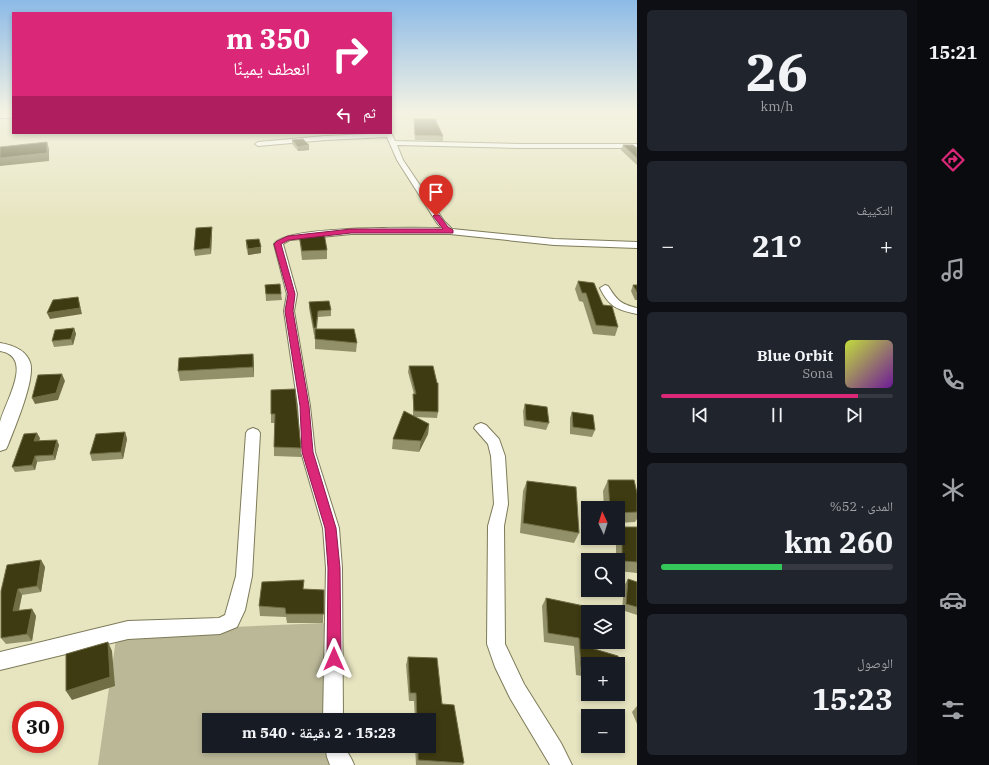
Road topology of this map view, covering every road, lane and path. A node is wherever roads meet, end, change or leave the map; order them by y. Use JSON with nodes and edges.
{"nodes":[{"id":1,"x":395,"y":149,"type":"edge"},
{"id":2,"x":450,"y":231,"type":"junction"},
{"id":3,"x":637,"y":245,"type":"edge"},
{"id":4,"x":605,"y":288,"type":"dead end"},
{"id":5,"x":637,"y":311,"type":"edge"},
{"id":6,"x":0,"y":346,"type":"edge"},
{"id":7,"x":480,"y":428,"type":"dead end"},
{"id":8,"x":253,"y":433,"type":"dead end"},
{"id":9,"x":0,"y":445,"type":"edge"},
{"id":10,"x":0,"y":662,"type":"edge"},
{"id":11,"x":333,"y":713,"type":"edge"},
{"id":12,"x":337,"y":753,"type":"edge"},
{"id":13,"x":344,"y":765,"type":"edge"},
{"id":14,"x":562,"y":765,"type":"edge"}],
"edges":[{"from":1,"to":2,"type":"street"},
{"from":2,"to":3,"type":"street"},
{"from":2,"to":11,"type":"street"},
{"from":4,"to":5,"type":"street"},
{"from":6,"to":9,"type":"street"},
{"from":7,"to":14,"type":"street"},
{"from":8,"to":10,"type":"street"},
{"from":12,"to":13,"type":"street"}]}
